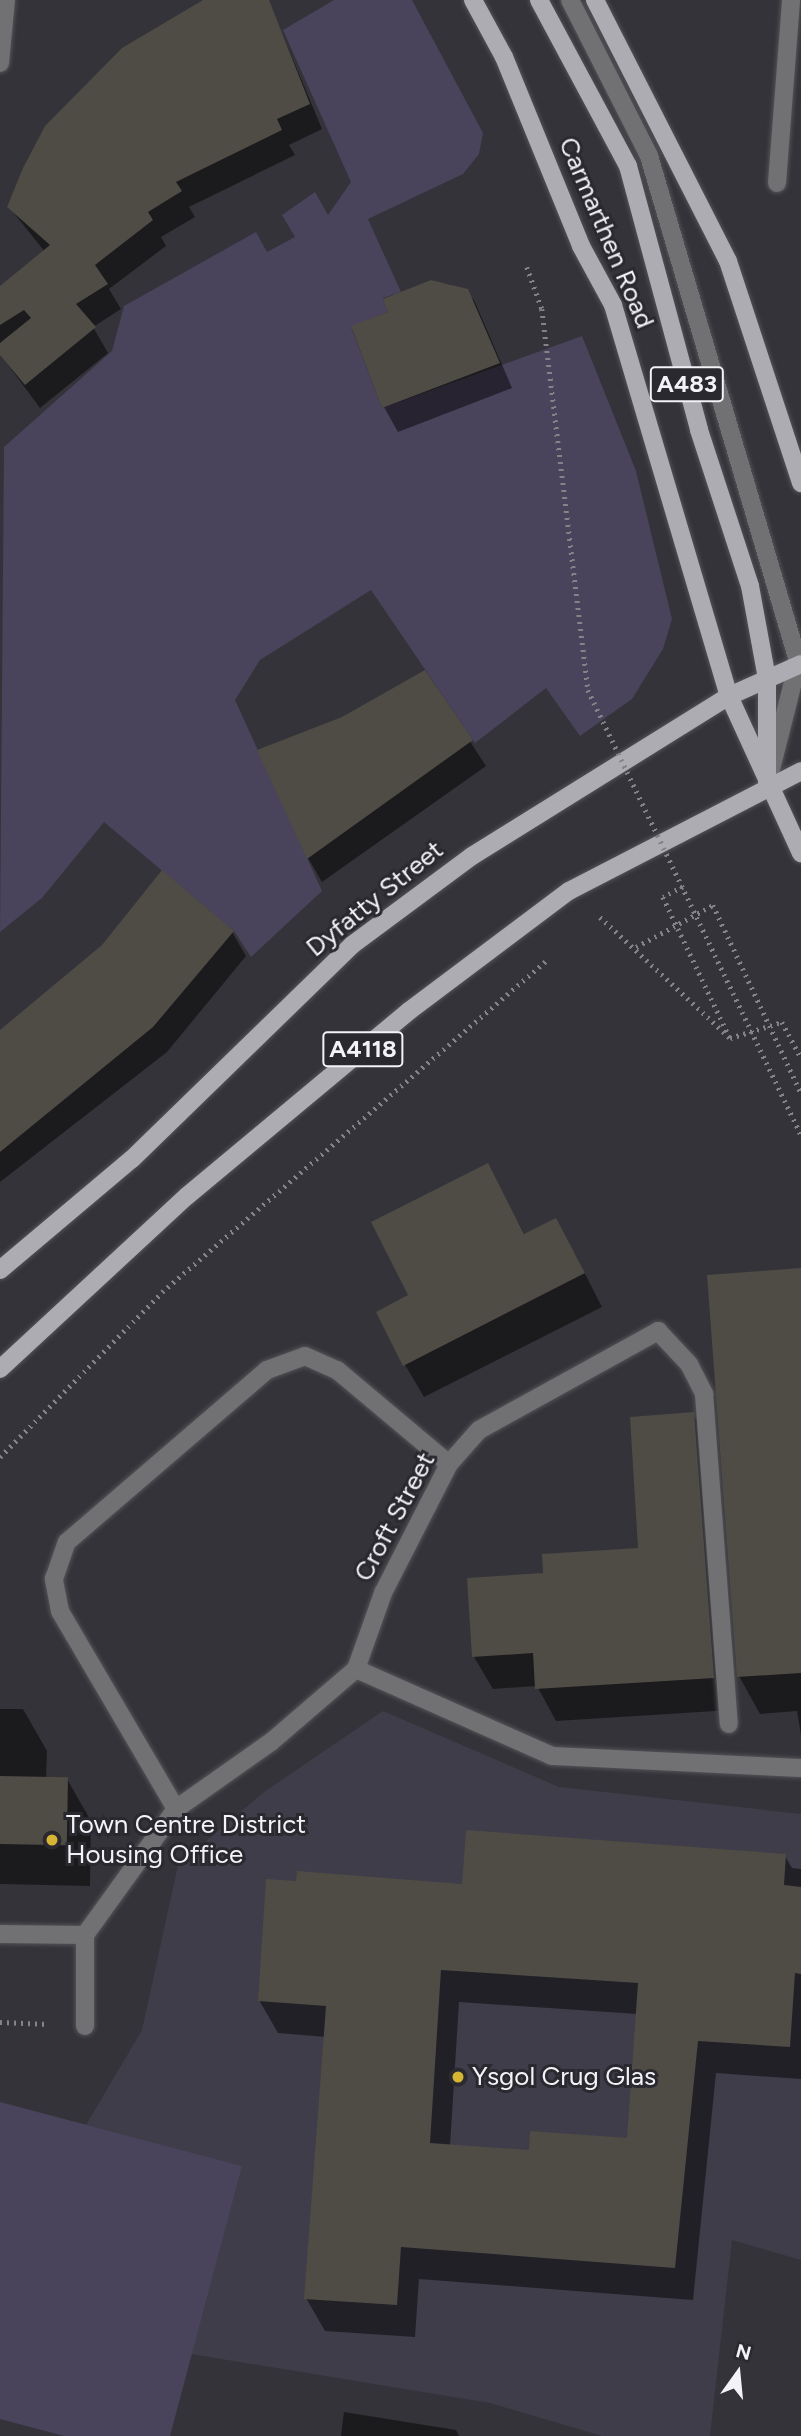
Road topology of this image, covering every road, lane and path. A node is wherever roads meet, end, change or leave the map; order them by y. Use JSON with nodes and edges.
{"nodes":[{"id":1,"x":472,"y":0,"type":"edge"},
{"id":2,"x":539,"y":0,"type":"edge"},
{"id":3,"x":570,"y":0,"type":"edge"},
{"id":4,"x":595,"y":0,"type":"edge"},
{"id":5,"x":792,"y":0,"type":"edge"},
{"id":6,"x":4,"y":3,"type":"edge"},
{"id":7,"x":0,"y":63,"type":"edge"},
{"id":8,"x":777,"y":183,"type":"dead end"},
{"id":9,"x":527,"y":267,"type":"dead end"},
{"id":10,"x":801,"y":483,"type":"edge"},
{"id":11,"x":800,"y":667,"type":"edge"},
{"id":12,"x":767,"y":679,"type":"junction"},
{"id":13,"x":729,"y":696,"type":"junction"},
{"id":14,"x":801,"y":771,"type":"edge"},
{"id":15,"x":766,"y":786,"type":"junction"},
{"id":16,"x":801,"y":853,"type":"edge"},
{"id":17,"x":683,"y":887,"type":"junction"},
{"id":18,"x":569,"y":891,"type":"junction"},
{"id":19,"x":598,"y":915,"type":"junction"},
{"id":20,"x":588,"y":925,"type":"dead end"},
{"id":21,"x":636,"y":947,"type":"junction"},
{"id":22,"x":557,"y":951,"type":"dead end"},
{"id":23,"x":730,"y":1038,"type":"junction"},
{"id":24,"x":801,"y":1057,"type":"edge"},
{"id":25,"x":801,"y":1093,"type":"edge"},
{"id":26,"x":801,"y":1134,"type":"edge"},
{"id":27,"x":0,"y":1270,"type":"edge"},
{"id":28,"x":0,"y":1369,"type":"edge"},
{"id":29,"x":0,"y":1457,"type":"edge"},
{"id":30,"x":449,"y":1464,"type":"junction"},
{"id":31,"x":356,"y":1669,"type":"junction"},
{"id":32,"x":729,"y":1724,"type":"dead end"},
{"id":33,"x":801,"y":1768,"type":"edge"},
{"id":34,"x":176,"y":1809,"type":"junction"},
{"id":35,"x":0,"y":1934,"type":"edge"},
{"id":36,"x":85,"y":1935,"type":"junction"},
{"id":37,"x":0,"y":2022,"type":"edge"},
{"id":38,"x":85,"y":2026,"type":"joint"}],
"edges":[{"from":1,"to":13,"type":"main road","name":"Carmarthen Road","number":"A483"},
{"from":2,"to":12,"type":"main road","number":"A483"},
{"from":3,"to":11,"type":"street"},
{"from":4,"to":10,"type":"main road","number":"A483"},
{"from":5,"to":8,"type":"street"},
{"from":6,"to":7,"type":"street"},
{"from":9,"to":17,"type":"path","bridge":true},
{"from":11,"to":12,"type":"main road","name":"Dyfatty Street","number":"A4118"},
{"from":11,"to":15,"type":"street"},
{"from":12,"to":13,"type":"main road","name":"Dyfatty Street","number":"A4118"},
{"from":12,"to":15,"type":"main road","number":"A483"},
{"from":13,"to":15,"type":"main road","name":"Carmarthen Road"},
{"from":13,"to":27,"type":"main road","name":"Dyfatty Street","number":"A4118"},
{"from":14,"to":15,"type":"main road"},
{"from":15,"to":16,"type":"main road","name":"Carmarthen Road"},
{"from":15,"to":18,"type":"main road","number":"A4118"},
{"from":17,"to":23,"type":"path","bridge":true},
{"from":17,"to":26,"type":"path","bridge":true},
{"from":18,"to":19,"type":"path"},
{"from":18,"to":28,"type":"main road","number":"A4118"},
{"from":19,"to":20,"type":"path"},
{"from":19,"to":21,"type":"path"},
{"from":21,"to":23,"type":"path"},
{"from":21,"to":25,"type":"path","bridge":true},
{"from":22,"to":29,"type":"path"},
{"from":23,"to":24,"type":"path"},
{"from":30,"to":31,"type":"street","name":"Croft Street"},
{"from":30,"to":32,"type":"street","name":"Croft Street"},
{"from":30,"to":34,"type":"street"},
{"from":31,"to":33,"type":"street"},
{"from":31,"to":34,"type":"street","name":"Croft Street"},
{"from":34,"to":36,"type":"street","name":"Croft Street"},
{"from":35,"to":36,"type":"street"},
{"from":36,"to":38,"type":"street"},
{"from":37,"to":38,"type":"path"}]}
